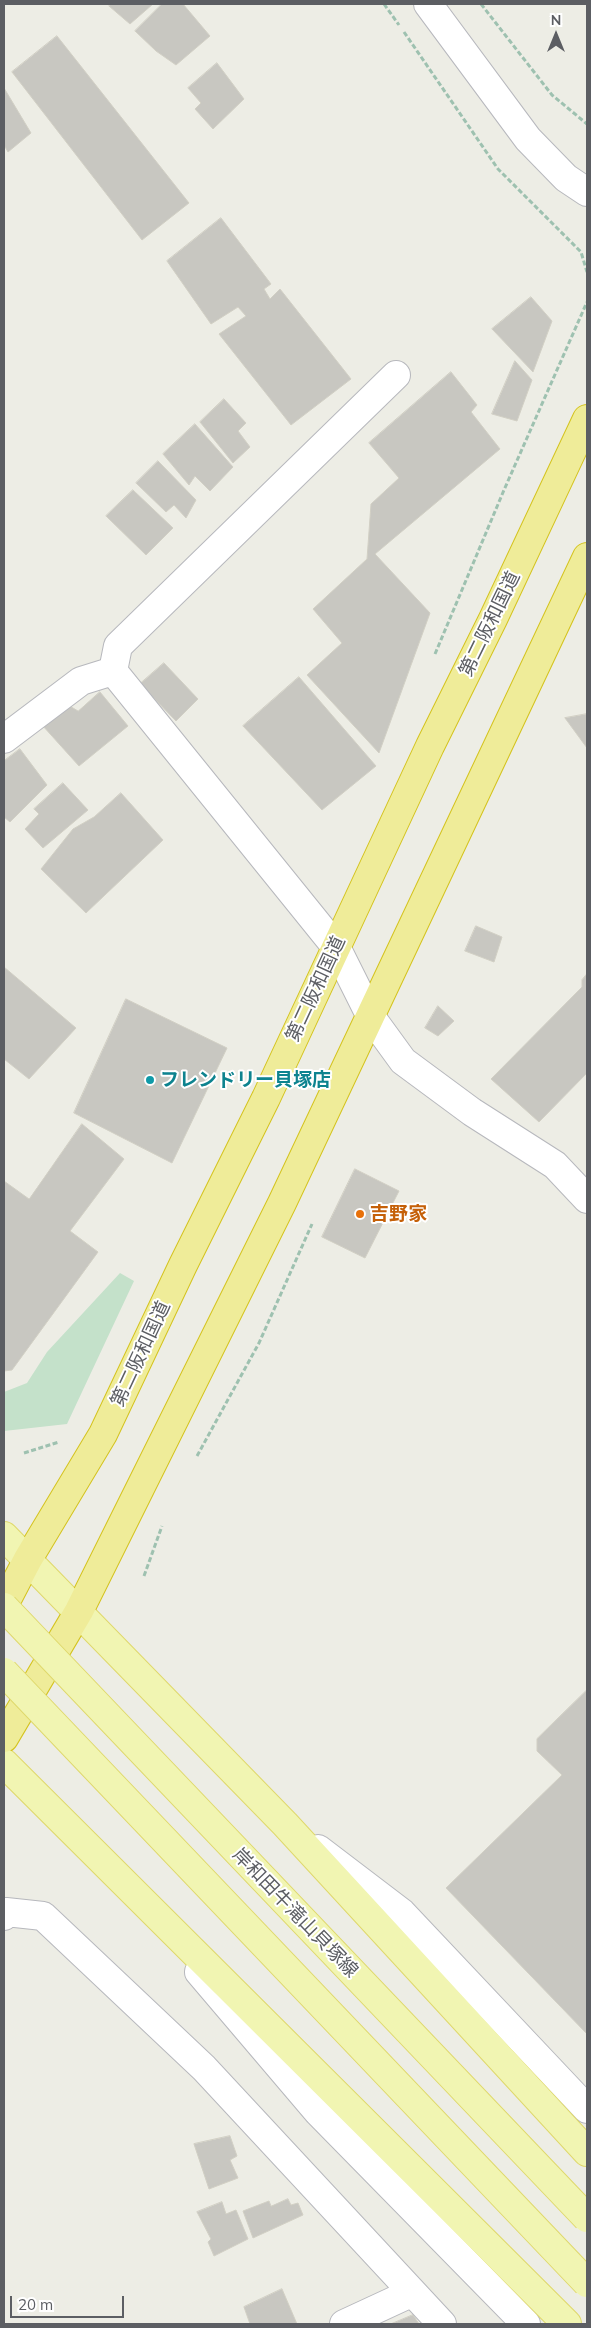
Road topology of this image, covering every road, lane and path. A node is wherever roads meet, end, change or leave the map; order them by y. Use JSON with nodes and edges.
{"nodes":[{"id":1,"x":384,"y":4,"type":"edge"},
{"id":2,"x":428,"y":4,"type":"edge"},
{"id":3,"x":481,"y":4,"type":"edge"},
{"id":4,"x":587,"y":124,"type":"edge"},
{"id":5,"x":587,"y":192,"type":"edge"},
{"id":6,"x":587,"y":272,"type":"edge"},
{"id":7,"x":587,"y":302,"type":"edge"},
{"id":8,"x":396,"y":375,"type":"dead end"},
{"id":9,"x":587,"y":420,"type":"edge"},
{"id":10,"x":587,"y":557,"type":"edge"},
{"id":11,"x":435,"y":655,"type":"dead end"},
{"id":12,"x":113,"y":671,"type":"junction"},
{"id":13,"x":4,"y":739,"type":"edge"},
{"id":14,"x":336,"y":947,"type":"junction"},
{"id":15,"x":371,"y":1017,"type":"junction"},
{"id":16,"x":587,"y":1199,"type":"edge"},
{"id":17,"x":315,"y":1218,"type":"dead end"},
{"id":18,"x":192,"y":1464,"type":"dead end"},
{"id":19,"x":162,"y":1524,"type":"dead end"},
{"id":20,"x":4,"y":1536,"type":"edge"},
{"id":21,"x":28,"y":1559,"type":"junction"},
{"id":22,"x":144,"y":1576,"type":"dead end"},
{"id":23,"x":4,"y":1606,"type":"edge"},
{"id":24,"x":79,"y":1611,"type":"junction"},
{"id":25,"x":4,"y":1672,"type":"edge"},
{"id":26,"x":4,"y":1738,"type":"edge"},
{"id":27,"x":4,"y":1763,"type":"edge"},
{"id":28,"x":285,"y":1824,"type":"junction"},
{"id":29,"x":128,"y":1888,"type":"junction"},
{"id":30,"x":4,"y":1916,"type":"edge"},
{"id":31,"x":587,"y":2109,"type":"edge"},
{"id":32,"x":587,"y":2152,"type":"edge"},
{"id":33,"x":587,"y":2218,"type":"edge"},
{"id":34,"x":587,"y":2283,"type":"edge"},
{"id":35,"x":411,"y":2293,"type":"junction"},
{"id":36,"x":344,"y":2324,"type":"edge"},
{"id":37,"x":442,"y":2324,"type":"edge"},
{"id":38,"x":526,"y":2324,"type":"edge"},
{"id":39,"x":567,"y":2324,"type":"edge"}],
"edges":[{"from":1,"to":6,"type":"path"},
{"from":2,"to":5,"type":"street"},
{"from":3,"to":4,"type":"path"},
{"from":7,"to":11,"type":"path"},
{"from":8,"to":12,"type":"street"},
{"from":9,"to":14,"type":"highway","name":"第二阪和国道"},
{"from":10,"to":15,"type":"highway"},
{"from":12,"to":13,"type":"street"},
{"from":12,"to":14,"type":"street"},
{"from":14,"to":15,"type":"street"},
{"from":14,"to":21,"type":"highway","name":"第二阪和国道"},
{"from":15,"to":16,"type":"street"},
{"from":15,"to":24,"type":"highway"},
{"from":17,"to":18,"type":"path"},
{"from":19,"to":22,"type":"path"},
{"from":20,"to":21,"type":"main road"},
{"from":21,"to":23,"type":"highway","name":"第二阪和国道"},
{"from":21,"to":24,"type":"main road"},
{"from":23,"to":33,"type":"main road","name":"岸和田牛滝山貝塚線","bridge":true},
{"from":24,"to":26,"type":"highway"},
{"from":24,"to":28,"type":"main road"},
{"from":25,"to":34,"type":"main road","bridge":true},
{"from":27,"to":29,"type":"main road"},
{"from":28,"to":31,"type":"street"},
{"from":28,"to":32,"type":"main road"},
{"from":29,"to":38,"type":"street"},
{"from":29,"to":39,"type":"main road"},
{"from":30,"to":35,"type":"street"},
{"from":35,"to":36,"type":"street"},
{"from":35,"to":37,"type":"street"}]}
